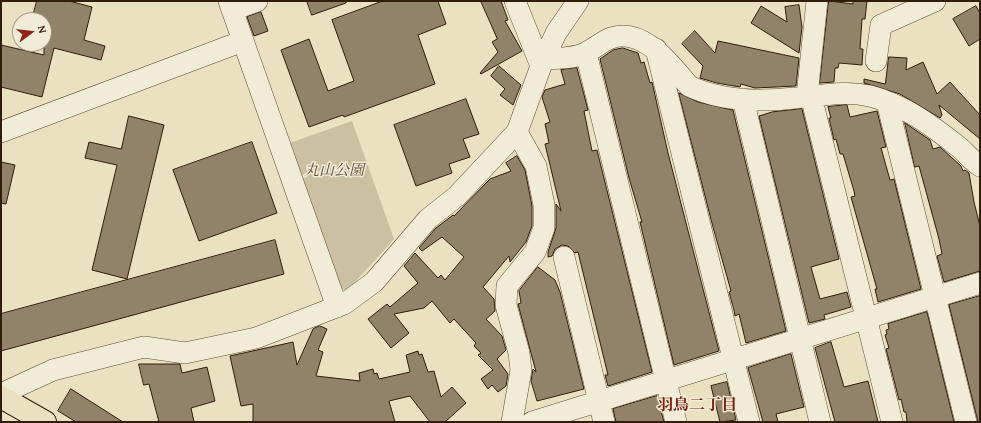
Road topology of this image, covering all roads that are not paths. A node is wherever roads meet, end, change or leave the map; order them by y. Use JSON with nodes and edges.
{"nodes":[{"id":1,"x":257,"y":1,"type":"edge"},
{"id":2,"x":515,"y":1,"type":"edge"},
{"id":3,"x":578,"y":1,"type":"edge"},
{"id":4,"x":817,"y":1,"type":"edge"},
{"id":5,"x":922,"y":4,"type":"edge"},
{"id":6,"x":230,"y":6,"type":"edge"},
{"id":7,"x":243,"y":41,"type":"junction"},
{"id":8,"x":656,"y":49,"type":"junction"},
{"id":9,"x":586,"y":53,"type":"junction"},
{"id":10,"x":876,"y":61,"type":"dead end"},
{"id":11,"x":543,"y":62,"type":"junction"},
{"id":12,"x":809,"y":96,"type":"junction"},
{"id":13,"x":743,"y":99,"type":"junction"},
{"id":14,"x":887,"y":102,"type":"junction"},
{"id":15,"x":1,"y":132,"type":"edge"},
{"id":16,"x":517,"y":132,"type":"junction"},
{"id":17,"x":979,"y":170,"type":"edge"},
{"id":18,"x":564,"y":257,"type":"dead end"},
{"id":19,"x":980,"y":283,"type":"edge"},
{"id":20,"x":935,"y":297,"type":"junction"},
{"id":21,"x":337,"y":307,"type":"junction"},
{"id":22,"x":865,"y":319,"type":"junction"},
{"id":23,"x":801,"y":339,"type":"junction"},
{"id":24,"x":733,"y":360,"type":"junction"},
{"id":25,"x":666,"y":381,"type":"junction"},
{"id":26,"x":1,"y":394,"type":"edge"},
{"id":27,"x":1,"y":398,"type":"edge"},
{"id":28,"x":598,"y":402,"type":"junction"},
{"id":29,"x":45,"y":422,"type":"edge"},
{"id":30,"x":512,"y":422,"type":"edge"},
{"id":31,"x":532,"y":422,"type":"edge"},
{"id":32,"x":604,"y":422,"type":"edge"},
{"id":33,"x":676,"y":422,"type":"edge"},
{"id":34,"x":749,"y":422,"type":"edge"},
{"id":35,"x":820,"y":422,"type":"edge"},
{"id":36,"x":892,"y":422,"type":"edge"},
{"id":37,"x":966,"y":422,"type":"edge"}],
"edges":[{"from":1,"to":6,"type":"street"},
{"from":2,"to":11,"type":"street"},
{"from":3,"to":11,"type":"street"},
{"from":4,"to":12,"type":"street"},
{"from":5,"to":10,"type":"street"},
{"from":6,"to":7,"type":"street"},
{"from":7,"to":15,"type":"street"},
{"from":7,"to":21,"type":"street"},
{"from":8,"to":9,"type":"street"},
{"from":8,"to":13,"type":"street"},
{"from":8,"to":24,"type":"street"},
{"from":9,"to":11,"type":"street"},
{"from":9,"to":25,"type":"street"},
{"from":11,"to":16,"type":"street"},
{"from":12,"to":13,"type":"street"},
{"from":12,"to":14,"type":"street"},
{"from":12,"to":22,"type":"street"},
{"from":13,"to":23,"type":"street"},
{"from":14,"to":17,"type":"street"},
{"from":14,"to":20,"type":"street"},
{"from":16,"to":21,"type":"street"},
{"from":16,"to":30,"type":"street"},
{"from":18,"to":28,"type":"street"},
{"from":19,"to":20,"type":"street"},
{"from":20,"to":22,"type":"street"},
{"from":20,"to":37,"type":"street"},
{"from":21,"to":26,"type":"street"},
{"from":22,"to":23,"type":"street"},
{"from":22,"to":36,"type":"street"},
{"from":23,"to":24,"type":"street"},
{"from":23,"to":35,"type":"street"},
{"from":24,"to":25,"type":"street"},
{"from":24,"to":34,"type":"street"},
{"from":25,"to":28,"type":"street"},
{"from":25,"to":33,"type":"street"},
{"from":27,"to":29,"type":"main road"},
{"from":28,"to":31,"type":"street"},
{"from":28,"to":32,"type":"street"}]}
